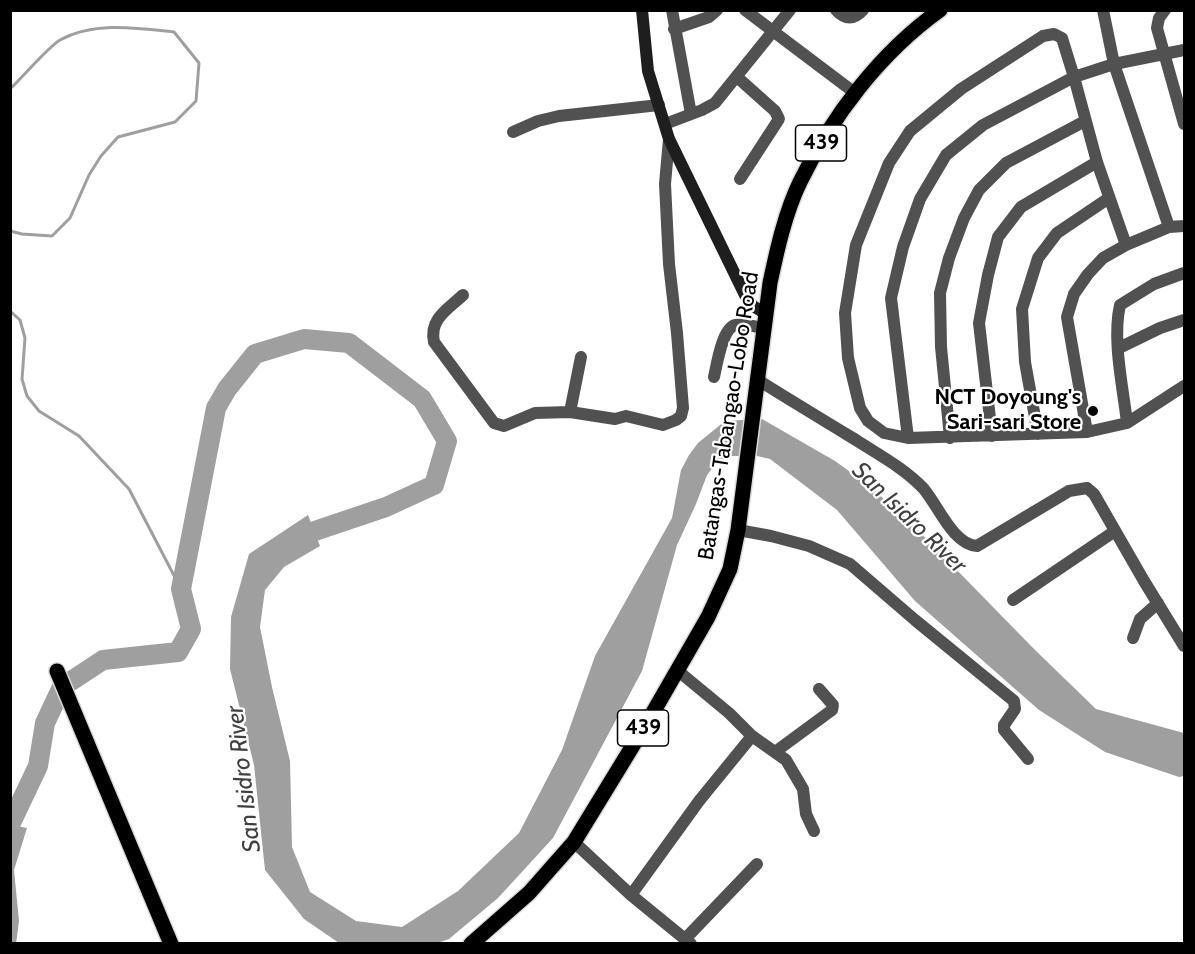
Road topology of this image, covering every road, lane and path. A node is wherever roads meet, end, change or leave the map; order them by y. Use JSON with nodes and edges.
{"nodes":[{"id":1,"x":642,"y":10,"type":"edge"},
{"id":2,"x":672,"y":10,"type":"edge"},
{"id":3,"x":717,"y":10,"type":"edge"},
{"id":4,"x":745,"y":10,"type":"edge"},
{"id":5,"x":790,"y":10,"type":"edge"},
{"id":6,"x":836,"y":10,"type":"edge"},
{"id":7,"x":863,"y":10,"type":"edge"},
{"id":8,"x":940,"y":10,"type":"edge"},
{"id":9,"x":1102,"y":10,"type":"edge"},
{"id":10,"x":1165,"y":10,"type":"edge"},
{"id":11,"x":674,"y":29,"type":"junction"},
{"id":12,"x":773,"y":30,"type":"junction"},
{"id":13,"x":1185,"y":50,"type":"edge"},
{"id":14,"x":1166,"y":54,"type":"junction"},
{"id":15,"x":1114,"y":64,"type":"junction"},
{"id":16,"x":737,"y":77,"type":"junction"},
{"id":17,"x":1074,"y":77,"type":"junction"},
{"id":18,"x":1180,"y":92,"type":"edge"},
{"id":19,"x":855,"y":93,"type":"junction"},
{"id":20,"x":659,"y":105,"type":"junction"},
{"id":21,"x":691,"y":114,"type":"junction"},
{"id":22,"x":1085,"y":121,"type":"junction"},
{"id":23,"x":665,"y":124,"type":"junction"},
{"id":24,"x":1185,"y":124,"type":"edge"},
{"id":25,"x":513,"y":132,"type":"dead end"},
{"id":26,"x":669,"y":140,"type":"junction"},
{"id":27,"x":1096,"y":162,"type":"junction"},
{"id":28,"x":740,"y":179,"type":"dead end"},
{"id":29,"x":1109,"y":198,"type":"junction"},
{"id":30,"x":1185,"y":226,"type":"edge"},
{"id":31,"x":1169,"y":227,"type":"junction"},
{"id":32,"x":1126,"y":245,"type":"junction"},
{"id":33,"x":1185,"y":273,"type":"edge"},
{"id":34,"x":463,"y":295,"type":"dead end"},
{"id":35,"x":1185,"y":320,"type":"edge"},
{"id":36,"x":765,"y":321,"type":"junction"},
{"id":37,"x":1119,"y":348,"type":"junction"},
{"id":38,"x":581,"y":357,"type":"dead end"},
{"id":39,"x":714,"y":377,"type":"dead end"},
{"id":40,"x":758,"y":380,"type":"junction"},
{"id":41,"x":1185,"y":386,"type":"edge"},
{"id":42,"x":570,"y":412,"type":"junction"},
{"id":43,"x":1127,"y":423,"type":"junction"},
{"id":44,"x":1087,"y":432,"type":"junction"},
{"id":45,"x":1038,"y":434,"type":"junction"},
{"id":46,"x":992,"y":436,"type":"junction"},
{"id":47,"x":908,"y":438,"type":"junction"},
{"id":48,"x":950,"y":438,"type":"junction"},
{"id":49,"x":738,"y":530,"type":"junction"},
{"id":50,"x":1115,"y":531,"type":"junction"},
{"id":51,"x":1013,"y":600,"type":"dead end"},
{"id":52,"x":1158,"y":603,"type":"junction"},
{"id":53,"x":1133,"y":638,"type":"dead end"},
{"id":54,"x":1185,"y":646,"type":"edge"},
{"id":55,"x":677,"y":670,"type":"junction"},
{"id":56,"x":57,"y":671,"type":"dead end"},
{"id":57,"x":819,"y":689,"type":"dead end"},
{"id":58,"x":752,"y":736,"type":"junction"},
{"id":59,"x":775,"y":752,"type":"junction"},
{"id":60,"x":1028,"y":759,"type":"dead end"},
{"id":61,"x":814,"y":831,"type":"dead end"},
{"id":62,"x":574,"y":842,"type":"junction"},
{"id":63,"x":757,"y":864,"type":"dead end"},
{"id":64,"x":632,"y":896,"type":"junction"},
{"id":65,"x":688,"y":941,"type":"edge"},
{"id":66,"x":171,"y":944,"type":"edge"},
{"id":67,"x":471,"y":944,"type":"edge"}],
"edges":[{"from":1,"to":20,"type":"street"},
{"from":2,"to":11,"type":"street"},
{"from":3,"to":11,"type":"street"},
{"from":4,"to":12,"type":"street"},
{"from":5,"to":12,"type":"street"},
{"from":6,"to":7,"type":"street"},
{"from":8,"to":19,"type":"main road","name":"Batangas-Tabangao-Lobo Road","number":"439"},
{"from":9,"to":15,"type":"street"},
{"from":10,"to":14,"type":"street"},
{"from":11,"to":21,"type":"street"},
{"from":12,"to":16,"type":"street"},
{"from":12,"to":19,"type":"street"},
{"from":13,"to":14,"type":"street"},
{"from":14,"to":15,"type":"street"},
{"from":14,"to":18,"type":"street"},
{"from":15,"to":17,"type":"street"},
{"from":15,"to":31,"type":"street"},
{"from":16,"to":21,"type":"street"},
{"from":16,"to":28,"type":"street"},
{"from":17,"to":22,"type":"street"},
{"from":17,"to":47,"type":"street"},
{"from":17,"to":47,"type":"street"},
{"from":18,"to":24,"type":"street"},
{"from":19,"to":36,"type":"main road","name":"Batangas-Tabangao-Lobo Road","number":"439"},
{"from":20,"to":23,"type":"street"},
{"from":20,"to":25,"type":"street"},
{"from":21,"to":23,"type":"street"},
{"from":22,"to":27,"type":"street"},
{"from":22,"to":48,"type":"street"},
{"from":23,"to":26,"type":"street"},
{"from":26,"to":36,"type":"street"},
{"from":26,"to":42,"type":"street"},
{"from":27,"to":29,"type":"street"},
{"from":27,"to":46,"type":"street"},
{"from":29,"to":32,"type":"street"},
{"from":29,"to":45,"type":"street"},
{"from":30,"to":31,"type":"street"},
{"from":31,"to":32,"type":"street"},
{"from":32,"to":44,"type":"street"},
{"from":33,"to":37,"type":"street"},
{"from":34,"to":42,"type":"street"},
{"from":35,"to":37,"type":"street"},
{"from":36,"to":39,"type":"street"},
{"from":36,"to":40,"type":"main road","name":"Batangas-Tabangao-Lobo Road","number":"439"},
{"from":37,"to":43,"type":"street"},
{"from":38,"to":42,"type":"street"},
{"from":40,"to":49,"type":"main road","name":"Batangas-Tabangao-Lobo Road","number":"439"},
{"from":40,"to":50,"type":"street"},
{"from":41,"to":43,"type":"street"},
{"from":43,"to":44,"type":"street"},
{"from":44,"to":45,"type":"street"},
{"from":45,"to":46,"type":"street"},
{"from":46,"to":48,"type":"street"},
{"from":47,"to":48,"type":"street"},
{"from":49,"to":55,"type":"main road","name":"Batangas-Tabangao-Lobo Road","number":"439"},
{"from":49,"to":60,"type":"street"},
{"from":50,"to":51,"type":"street"},
{"from":50,"to":52,"type":"street"},
{"from":52,"to":53,"type":"street"},
{"from":52,"to":54,"type":"street"},
{"from":55,"to":58,"type":"street"},
{"from":55,"to":62,"type":"main road","name":"Batangas-Tabangao-Lobo Road","number":"439"},
{"from":56,"to":66,"type":"main road"},
{"from":57,"to":59,"type":"street"},
{"from":58,"to":59,"type":"street"},
{"from":58,"to":64,"type":"street"},
{"from":59,"to":61,"type":"street"},
{"from":62,"to":64,"type":"street"},
{"from":62,"to":67,"type":"main road","name":"Batangas-Tabangao-Lobo Road","number":"439"},
{"from":63,"to":65,"type":"street"},
{"from":64,"to":65,"type":"street"}]}
